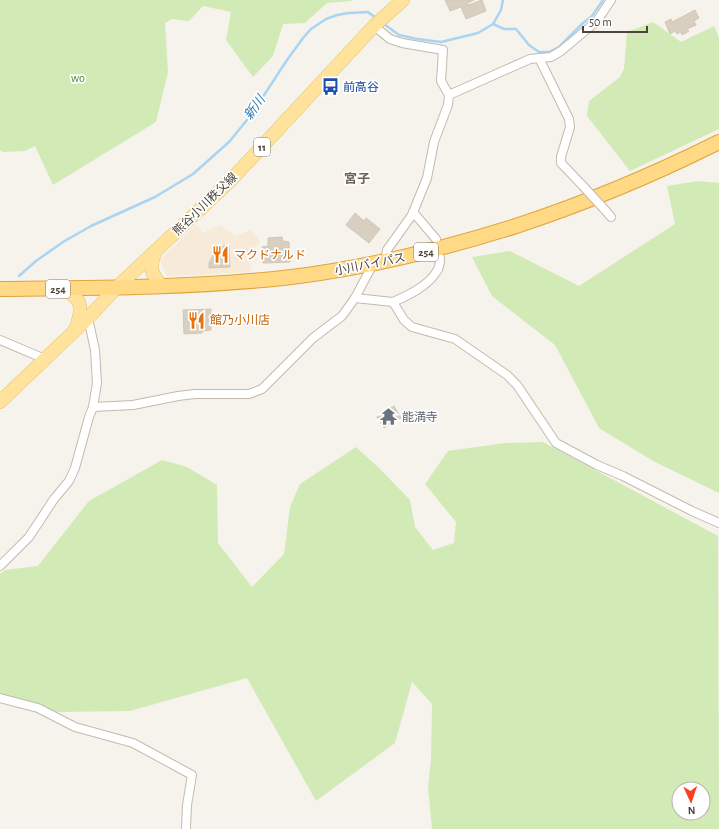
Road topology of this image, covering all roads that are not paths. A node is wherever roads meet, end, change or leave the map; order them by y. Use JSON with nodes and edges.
{"nodes":[{"id":1,"x":403,"y":0,"type":"edge"},
{"id":2,"x":611,"y":0,"type":"edge"},
{"id":3,"x":374,"y":26,"type":"junction"},
{"id":4,"x":539,"y":58,"type":"junction"},
{"id":5,"x":449,"y":95,"type":"junction"},
{"id":6,"x":719,"y":142,"type":"edge"},
{"id":7,"x":413,"y":212,"type":"junction"},
{"id":8,"x":611,"y":217,"type":"dead end"},
{"id":9,"x":436,"y":239,"type":"dead end"},
{"id":10,"x":155,"y":253,"type":"junction"},
{"id":11,"x":440,"y":258,"type":"dead end"},
{"id":12,"x":379,"y":263,"type":"junction"},
{"id":13,"x":162,"y":286,"type":"junction"},
{"id":14,"x":116,"y":288,"type":"junction"},
{"id":15,"x":0,"y":289,"type":"edge"},
{"id":16,"x":65,"y":289,"type":"junction"},
{"id":17,"x":355,"y":298,"type":"junction"},
{"id":18,"x":393,"y":302,"type":"junction"},
{"id":19,"x":88,"y":318,"type":"junction"},
{"id":20,"x":75,"y":330,"type":"junction"},
{"id":21,"x":0,"y":340,"type":"edge"},
{"id":22,"x":45,"y":359,"type":"junction"},
{"id":23,"x":0,"y":402,"type":"edge"},
{"id":24,"x":93,"y":407,"type":"junction"},
{"id":25,"x":719,"y":523,"type":"edge"},
{"id":26,"x":0,"y":566,"type":"edge"},
{"id":27,"x":0,"y":698,"type":"edge"},
{"id":28,"x":186,"y":829,"type":"edge"}],
"edges":[{"from":1,"to":3,"type":"main road","name":"熊谷小川秩父線","number":"11"},
{"from":2,"to":4,"type":"street"},
{"from":3,"to":5,"type":"street"},
{"from":3,"to":10,"type":"main road","name":"熊谷小川秩父線","number":"11"},
{"from":4,"to":5,"type":"street"},
{"from":4,"to":8,"type":"street","bridge":true},
{"from":5,"to":7,"type":"street"},
{"from":6,"to":12,"type":"highway","name":"小川バイパス","number":"254"},
{"from":7,"to":9,"type":"street"},
{"from":7,"to":12,"type":"street"},
{"from":10,"to":13,"type":"main road"},
{"from":10,"to":14,"type":"main road","name":"熊谷小川秩父線","number":"11"},
{"from":11,"to":18,"type":"street"},
{"from":12,"to":13,"type":"highway","name":"小川バイパス","number":"254"},
{"from":12,"to":17,"type":"street"},
{"from":13,"to":14,"type":"highway","name":"小川バイパス","number":"254"},
{"from":14,"to":16,"type":"highway","name":"小川バイパス","number":"254"},
{"from":14,"to":19,"type":"main road","name":"熊谷小川秩父線","number":"11"},
{"from":15,"to":16,"type":"highway","name":"小川バイパス","number":"254"},
{"from":16,"to":20,"type":"main road"},
{"from":17,"to":18,"type":"street"},
{"from":17,"to":24,"type":"street"},
{"from":18,"to":25,"type":"street"},
{"from":19,"to":20,"type":"main road","name":"熊谷小川秩父線","number":"11"},
{"from":19,"to":24,"type":"street"},
{"from":20,"to":22,"type":"main road","name":"熊谷小川秩父線","number":"11"},
{"from":21,"to":22,"type":"street"},
{"from":22,"to":23,"type":"main road","name":"熊谷小川秩父線","number":"11"},
{"from":24,"to":26,"type":"street"},
{"from":27,"to":28,"type":"street"}]}
